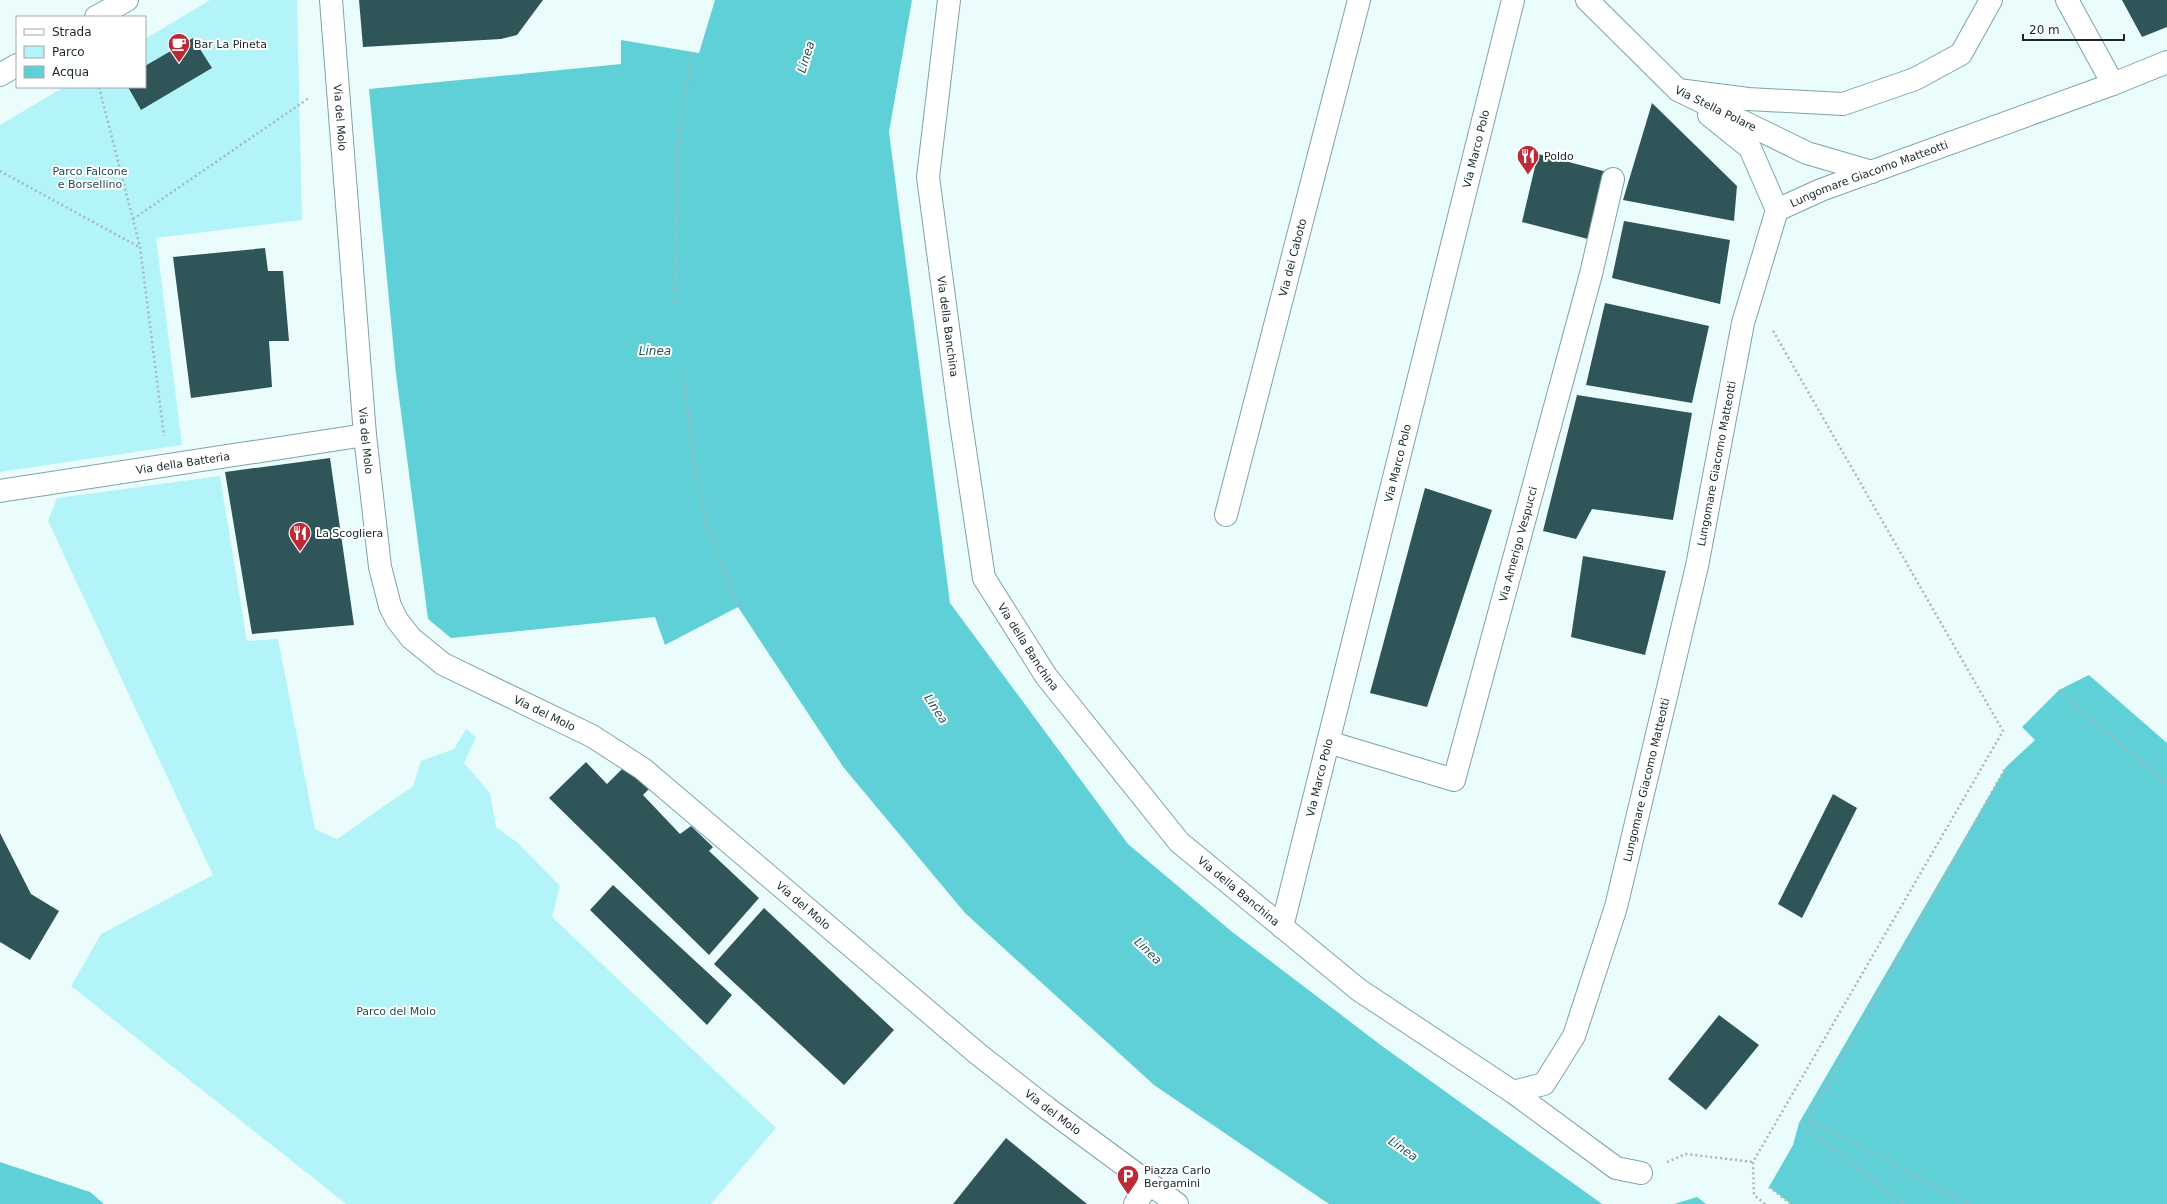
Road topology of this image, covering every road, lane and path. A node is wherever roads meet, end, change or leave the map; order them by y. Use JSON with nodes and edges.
{"nodes":[{"id":1,"x":126,"y":0,"type":"edge"},
{"id":2,"x":331,"y":0,"type":"edge"},
{"id":3,"x":949,"y":0,"type":"edge"},
{"id":4,"x":1359,"y":0,"type":"edge"},
{"id":5,"x":1513,"y":0,"type":"edge"},
{"id":6,"x":1587,"y":0,"type":"edge"},
{"id":7,"x":1991,"y":0,"type":"edge"},
{"id":8,"x":2067,"y":0,"type":"edge"},
{"id":9,"x":98,"y":16,"type":"edge"},
{"id":10,"x":692,"y":51,"type":"dead end"},
{"id":11,"x":2167,"y":62,"type":"edge"},
{"id":12,"x":16,"y":66,"type":"edge"},
{"id":13,"x":0,"y":75,"type":"edge"},
{"id":14,"x":336,"y":79,"type":"junction"},
{"id":15,"x":2113,"y":84,"type":"junction"},
{"id":16,"x":99,"y":88,"type":"edge"},
{"id":17,"x":1678,"y":90,"type":"junction"},
{"id":18,"x":0,"y":171,"type":"edge"},
{"id":19,"x":1872,"y":172,"type":"junction"},
{"id":20,"x":1612,"y":179,"type":"dead end"},
{"id":21,"x":1777,"y":210,"type":"junction"},
{"id":22,"x":133,"y":219,"type":"junction"},
{"id":23,"x":140,"y":247,"type":"junction"},
{"id":24,"x":1752,"y":294,"type":"junction"},
{"id":25,"x":675,"y":304,"type":"dead end"},
{"id":26,"x":683,"y":374,"type":"dead end"},
{"id":27,"x":365,"y":435,"type":"junction"},
{"id":28,"x":168,"y":464,"type":"junction"},
{"id":29,"x":0,"y":491,"type":"edge"},
{"id":30,"x":1226,"y":515,"type":"dead end"},
{"id":31,"x":738,"y":607,"type":"dead end"},
{"id":32,"x":2059,"y":690,"type":"dead end"},
{"id":33,"x":1328,"y":742,"type":"junction"},
{"id":34,"x":2006,"y":767,"type":"dead end"},
{"id":35,"x":2167,"y":785,"type":"edge"},
{"id":36,"x":1282,"y":927,"type":"junction"},
{"id":37,"x":1514,"y":1092,"type":"junction"},
{"id":38,"x":1799,"y":1123,"type":"dead end"},
{"id":39,"x":1753,"y":1162,"type":"junction"},
{"id":40,"x":1641,"y":1173,"type":"joint"},
{"id":41,"x":1149,"y":1184,"type":"junction"},
{"id":42,"x":1769,"y":1187,"type":"dead end"},
{"id":43,"x":1135,"y":1204,"type":"edge"},
{"id":44,"x":1177,"y":1204,"type":"edge"},
{"id":45,"x":1765,"y":1204,"type":"edge"},
{"id":46,"x":1791,"y":1204,"type":"edge"},
{"id":47,"x":1904,"y":1204,"type":"edge"},
{"id":48,"x":1968,"y":1204,"type":"edge"}],
"edges":[{"from":1,"to":9,"type":"street"},
{"from":2,"to":14,"type":"street","name":"Via del Molo"},
{"from":3,"to":36,"type":"street","name":"Via della Banchina"},
{"from":4,"to":30,"type":"street","name":"Via dei Caboto"},
{"from":5,"to":33,"type":"street","name":"Via Marco Polo"},
{"from":6,"to":17,"type":"street","name":"Via Stella Polare"},
{"from":7,"to":17,"type":"street"},
{"from":8,"to":15,"type":"street"},
{"from":10,"to":25,"type":"path"},
{"from":11,"to":15,"type":"street","name":"Lungomare Giacomo Matteotti"},
{"from":12,"to":13,"type":"street"},
{"from":14,"to":22,"type":"path"},
{"from":14,"to":27,"type":"street","name":"Via del Molo"},
{"from":15,"to":19,"type":"street","name":"Lungomare Giacomo Matteotti"},
{"from":16,"to":22,"type":"path"},
{"from":17,"to":19,"type":"street","name":"Via Stella Polare"},
{"from":17,"to":21,"type":"street"},
{"from":18,"to":23,"type":"path"},
{"from":19,"to":21,"type":"street","name":"Lungomare Giacomo Matteotti"},
{"from":20,"to":33,"type":"street","name":"Via Amerigo Vespucci"},
{"from":21,"to":24,"type":"street","name":"Lungomare Giacomo Matteotti"},
{"from":22,"to":23,"type":"path"},
{"from":23,"to":28,"type":"path"},
{"from":24,"to":37,"type":"street","name":"Lungomare Giacomo Matteotti"},
{"from":24,"to":39,"type":"path"},
{"from":26,"to":31,"type":"path"},
{"from":27,"to":28,"type":"street","name":"Via della Batteria"},
{"from":27,"to":41,"type":"street","name":"Via del Molo"},
{"from":28,"to":29,"type":"street","name":"Via della Batteria"},
{"from":32,"to":35,"type":"path"},
{"from":33,"to":36,"type":"street","name":"Via Marco Polo"},
{"from":34,"to":48,"type":"path"},
{"from":36,"to":37,"type":"street","name":"Via della Banchina"},
{"from":37,"to":40,"type":"street","name":"Via della Banchina"},
{"from":38,"to":47,"type":"path"},
{"from":39,"to":40,"type":"path"},
{"from":39,"to":45,"type":"path"},
{"from":41,"to":43,"type":"street"},
{"from":41,"to":44,"type":"street","name":"Via del Molo"},
{"from":42,"to":46,"type":"path"}]}
